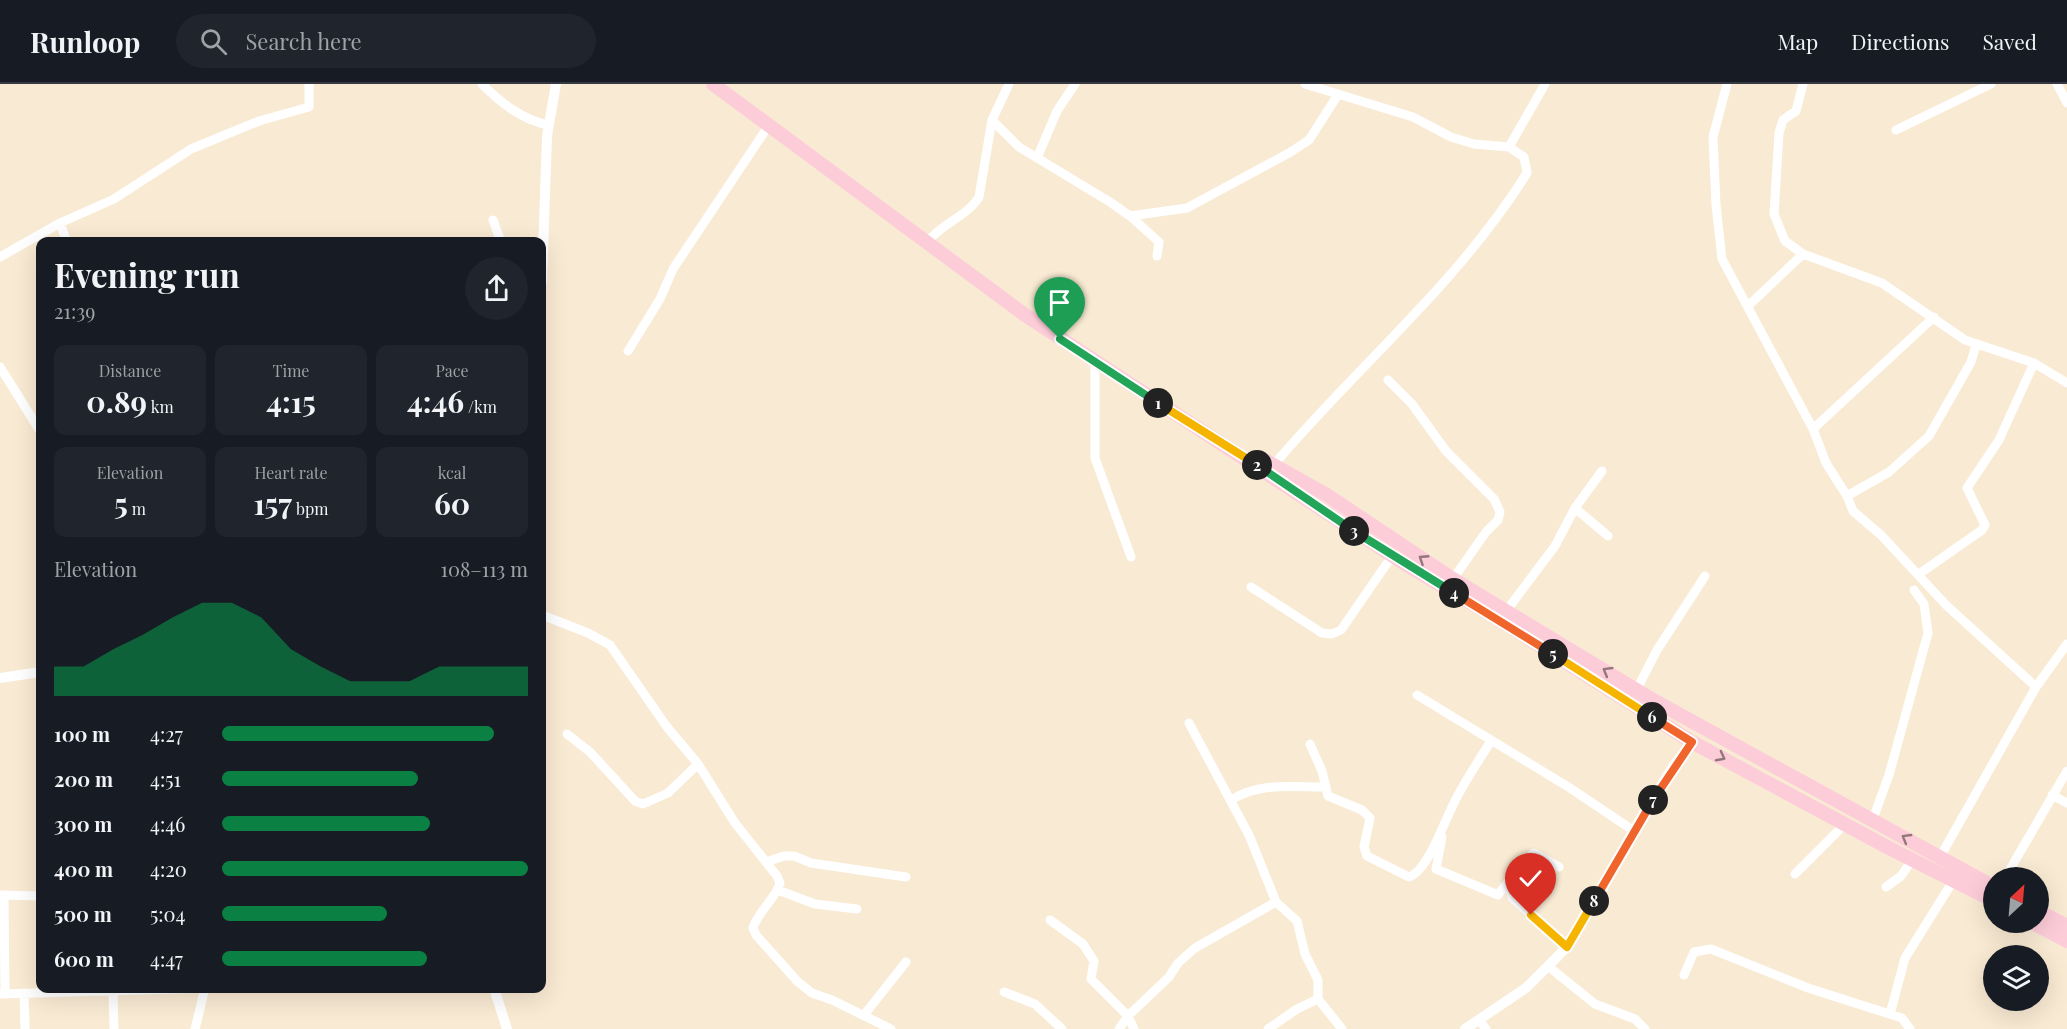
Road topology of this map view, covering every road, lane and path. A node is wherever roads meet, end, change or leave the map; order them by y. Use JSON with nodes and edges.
{"nodes":[{"id":1,"x":309,"y":84,"type":"edge"},
{"id":2,"x":482,"y":84,"type":"edge"},
{"id":3,"x":556,"y":84,"type":"edge"},
{"id":4,"x":713,"y":84,"type":"edge"},
{"id":5,"x":728,"y":84,"type":"edge"},
{"id":6,"x":1009,"y":84,"type":"edge"},
{"id":7,"x":1075,"y":84,"type":"edge"},
{"id":8,"x":1305,"y":84,"type":"edge"},
{"id":9,"x":1545,"y":84,"type":"edge"},
{"id":10,"x":1727,"y":84,"type":"edge"},
{"id":11,"x":1803,"y":84,"type":"edge"},
{"id":12,"x":1991,"y":84,"type":"edge"},
{"id":13,"x":2057,"y":84,"type":"edge"},
{"id":14,"x":1338,"y":96,"type":"junction"},
{"id":15,"x":2067,"y":103,"type":"edge"},
{"id":16,"x":992,"y":120,"type":"junction"},
{"id":17,"x":548,"y":125,"type":"junction"},
{"id":18,"x":769,"y":125,"type":"junction"},
{"id":19,"x":1896,"y":130,"type":"dead end"},
{"id":20,"x":1509,"y":147,"type":"junction"},
{"id":21,"x":1037,"y":158,"type":"junction"},
{"id":22,"x":858,"y":186,"type":"junction"},
{"id":23,"x":1130,"y":216,"type":"junction"},
{"id":24,"x":493,"y":220,"type":"dead end"},
{"id":25,"x":60,"y":223,"type":"junction"},
{"id":26,"x":65,"y":237,"type":"edge"},
{"id":27,"x":499,"y":237,"type":"edge"},
{"id":28,"x":544,"y":237,"type":"edge"},
{"id":29,"x":932,"y":237,"type":"junction"},
{"id":30,"x":1803,"y":254,"type":"junction"},
{"id":31,"x":1157,"y":256,"type":"dead end"},
{"id":32,"x":0,"y":257,"type":"edge"},
{"id":33,"x":1748,"y":306,"type":"junction"},
{"id":34,"x":1934,"y":317,"type":"junction"},
{"id":35,"x":1976,"y":345,"type":"junction"},
{"id":36,"x":628,"y":351,"type":"dead end"},
{"id":37,"x":1095,"y":362,"type":"junction"},
{"id":38,"x":2034,"y":363,"type":"junction"},
{"id":39,"x":0,"y":367,"type":"edge"},
{"id":40,"x":1388,"y":380,"type":"dead end"},
{"id":41,"x":2067,"y":383,"type":"edge"},
{"id":42,"x":36,"y":425,"type":"edge"},
{"id":43,"x":1813,"y":429,"type":"junction"},
{"id":44,"x":1271,"y":469,"type":"junction"},
{"id":45,"x":1602,"y":471,"type":"dead end"},
{"id":46,"x":1847,"y":496,"type":"junction"},
{"id":47,"x":1575,"y":508,"type":"junction"},
{"id":48,"x":1608,"y":536,"type":"dead end"},
{"id":49,"x":1392,"y":556,"type":"junction"},
{"id":50,"x":1131,"y":557,"type":"dead end"},
{"id":51,"x":1919,"y":574,"type":"junction"},
{"id":52,"x":1705,"y":576,"type":"dead end"},
{"id":53,"x":1454,"y":579,"type":"junction"},
{"id":54,"x":1251,"y":587,"type":"dead end"},
{"id":55,"x":1914,"y":590,"type":"dead end"},
{"id":56,"x":1507,"y":610,"type":"junction"},
{"id":57,"x":546,"y":617,"type":"edge"},
{"id":58,"x":2067,"y":644,"type":"edge"},
{"id":59,"x":36,"y":673,"type":"edge"},
{"id":60,"x":0,"y":678,"type":"edge"},
{"id":61,"x":2036,"y":687,"type":"junction"},
{"id":62,"x":1637,"y":689,"type":"junction"},
{"id":63,"x":1417,"y":695,"type":"dead end"},
{"id":64,"x":1189,"y":723,"type":"dead end"},
{"id":65,"x":567,"y":734,"type":"dead end"},
{"id":66,"x":1491,"y":741,"type":"junction"},
{"id":67,"x":1692,"y":742,"type":"junction"},
{"id":68,"x":1310,"y":744,"type":"dead end"},
{"id":69,"x":699,"y":764,"type":"junction"},
{"id":70,"x":2067,"y":771,"type":"edge"},
{"id":71,"x":1326,"y":787,"type":"junction"},
{"id":72,"x":2052,"y":795,"type":"junction"},
{"id":73,"x":1231,"y":800,"type":"junction"},
{"id":74,"x":2067,"y":803,"type":"edge"},
{"id":75,"x":1873,"y":819,"type":"junction"},
{"id":76,"x":1845,"y":824,"type":"junction"},
{"id":77,"x":1634,"y":831,"type":"junction"},
{"id":78,"x":1442,"y":832,"type":"junction"},
{"id":79,"x":1940,"y":857,"type":"junction"},
{"id":80,"x":1912,"y":860,"type":"junction"},
{"id":81,"x":766,"y":862,"type":"junction"},
{"id":82,"x":1559,"y":867,"type":"dead end"},
{"id":83,"x":2010,"y":867,"type":"edge"},
{"id":84,"x":1795,"y":874,"type":"dead end"},
{"id":85,"x":906,"y":877,"type":"dead end"},
{"id":86,"x":1953,"y":881,"type":"junction"},
{"id":87,"x":1508,"y":882,"type":"junction"},
{"id":88,"x":1886,"y":887,"type":"dead end"},
{"id":89,"x":1983,"y":889,"type":"edge"},
{"id":90,"x":778,"y":890,"type":"junction"},
{"id":91,"x":1983,"y":892,"type":"edge"},
{"id":92,"x":2,"y":896,"type":"edge"},
{"id":93,"x":36,"y":896,"type":"edge"},
{"id":94,"x":1276,"y":902,"type":"junction"},
{"id":95,"x":857,"y":909,"type":"dead end"},
{"id":96,"x":2049,"y":917,"type":"edge"},
{"id":97,"x":1050,"y":920,"type":"dead end"},
{"id":98,"x":2067,"y":926,"type":"edge"},
{"id":99,"x":2049,"y":932,"type":"edge"},
{"id":100,"x":2067,"y":941,"type":"edge"},
{"id":101,"x":1567,"y":947,"type":"junction"},
{"id":102,"x":906,"y":962,"type":"dead end"},
{"id":103,"x":1549,"y":967,"type":"junction"},
{"id":104,"x":1684,"y":975,"type":"dead end"},
{"id":105,"x":1004,"y":992,"type":"dead end"},
{"id":106,"x":24,"y":993,"type":"junction"},
{"id":107,"x":36,"y":993,"type":"edge"},
{"id":108,"x":113,"y":993,"type":"edge"},
{"id":109,"x":204,"y":993,"type":"edge"},
{"id":110,"x":496,"y":993,"type":"edge"},
{"id":111,"x":2,"y":994,"type":"edge"},
{"id":112,"x":1318,"y":999,"type":"junction"},
{"id":113,"x":1890,"y":1014,"type":"junction"},
{"id":114,"x":864,"y":1015,"type":"junction"},
{"id":115,"x":1128,"y":1016,"type":"junction"},
{"id":116,"x":1482,"y":1024,"type":"edge"},
{"id":117,"x":25,"y":1029,"type":"edge"},
{"id":118,"x":114,"y":1029,"type":"edge"},
{"id":119,"x":195,"y":1029,"type":"edge"},
{"id":120,"x":507,"y":1029,"type":"edge"},
{"id":121,"x":891,"y":1029,"type":"edge"},
{"id":122,"x":1062,"y":1029,"type":"edge"},
{"id":123,"x":1119,"y":1029,"type":"edge"},
{"id":124,"x":1134,"y":1029,"type":"edge"},
{"id":125,"x":1268,"y":1029,"type":"edge"},
{"id":126,"x":1342,"y":1029,"type":"edge"},
{"id":127,"x":1465,"y":1029,"type":"edge"},
{"id":128,"x":1646,"y":1029,"type":"edge"},
{"id":129,"x":1910,"y":1029,"type":"edge"}],
"edges":[{"from":1,"to":25,"type":"street"},
{"from":2,"to":17,"type":"street"},
{"from":3,"to":17,"type":"street"},
{"from":4,"to":18,"type":"main road"},
{"from":5,"to":22,"type":"main road"},
{"from":6,"to":16,"type":"street"},
{"from":7,"to":21,"type":"street"},
{"from":8,"to":14,"type":"street"},
{"from":9,"to":20,"type":"street"},
{"from":10,"to":33,"type":"street"},
{"from":11,"to":30,"type":"street"},
{"from":12,"to":19,"type":"street"},
{"from":13,"to":15,"type":"street"},
{"from":14,"to":20,"type":"street"},
{"from":14,"to":23,"type":"street"},
{"from":16,"to":21,"type":"street"},
{"from":16,"to":29,"type":"street"},
{"from":17,"to":28,"type":"street"},
{"from":18,"to":22,"type":"main road"},
{"from":18,"to":36,"type":"street"},
{"from":20,"to":44,"type":"street"},
{"from":21,"to":23,"type":"street"},
{"from":22,"to":29,"type":"main road"},
{"from":22,"to":37,"type":"main road"},
{"from":23,"to":31,"type":"street"},
{"from":24,"to":27,"type":"street"},
{"from":25,"to":26,"type":"street"},
{"from":25,"to":32,"type":"street"},
{"from":29,"to":44,"type":"main road"},
{"from":30,"to":33,"type":"street"},
{"from":30,"to":34,"type":"street"},
{"from":33,"to":43,"type":"street"},
{"from":34,"to":35,"type":"street"},
{"from":34,"to":43,"type":"street"},
{"from":35,"to":38,"type":"street"},
{"from":35,"to":46,"type":"street"},
{"from":37,"to":44,"type":"main road"},
{"from":37,"to":50,"type":"street"},
{"from":38,"to":41,"type":"street"},
{"from":38,"to":51,"type":"street"},
{"from":39,"to":42,"type":"street"},
{"from":40,"to":53,"type":"street"},
{"from":43,"to":46,"type":"street"},
{"from":44,"to":49,"type":"main road"},
{"from":53,"to":44,"type":"main road","one_way":true},
{"from":45,"to":47,"type":"street"},
{"from":46,"to":51,"type":"street"},
{"from":47,"to":48,"type":"street"},
{"from":47,"to":56,"type":"street"},
{"from":49,"to":54,"type":"street"},
{"from":49,"to":67,"type":"main road"},
{"from":51,"to":61,"type":"street"},
{"from":52,"to":62,"type":"street"},
{"from":53,"to":56,"type":"main road"},
{"from":55,"to":75,"type":"street"},
{"from":62,"to":56,"type":"main road","one_way":true},
{"from":57,"to":69,"type":"street"},
{"from":58,"to":61,"type":"street"},
{"from":59,"to":60,"type":"street"},
{"from":61,"to":79,"type":"street"},
{"from":62,"to":75,"type":"main road"},
{"from":63,"to":66,"type":"street"},
{"from":64,"to":73,"type":"street"},
{"from":65,"to":69,"type":"street"},
{"from":66,"to":77,"type":"street"},
{"from":66,"to":78,"type":"street"},
{"from":67,"to":76,"type":"main road","one_way":true},
{"from":67,"to":77,"type":"street"},
{"from":68,"to":71,"type":"street"},
{"from":69,"to":81,"type":"street"},
{"from":70,"to":72,"type":"street"},
{"from":71,"to":73,"type":"street"},
{"from":71,"to":78,"type":"street"},
{"from":72,"to":74,"type":"street"},
{"from":72,"to":83,"type":"street"},
{"from":73,"to":94,"type":"street"},
{"from":79,"to":75,"type":"main road","one_way":true},
{"from":76,"to":80,"type":"main road"},
{"from":76,"to":84,"type":"street"},
{"from":77,"to":101,"type":"street"},
{"from":78,"to":87,"type":"street"},
{"from":79,"to":89,"type":"main road"},
{"from":80,"to":86,"type":"main road"},
{"from":80,"to":88,"type":"street"},
{"from":81,"to":85,"type":"street"},
{"from":81,"to":90,"type":"street"},
{"from":82,"to":87,"type":"street"},
{"from":86,"to":91,"type":"main road"},
{"from":86,"to":113,"type":"street"},
{"from":87,"to":101,"type":"street"},
{"from":90,"to":95,"type":"street"},
{"from":90,"to":114,"type":"street"},
{"from":92,"to":93,"type":"street"},
{"from":92,"to":111,"type":"street"},
{"from":94,"to":112,"type":"street"},
{"from":94,"to":115,"type":"street"},
{"from":96,"to":98,"type":"main road"},
{"from":97,"to":115,"type":"street"},
{"from":99,"to":100,"type":"main road"},
{"from":101,"to":103,"type":"street"},
{"from":102,"to":114,"type":"street"},
{"from":103,"to":116,"type":"street"},
{"from":103,"to":128,"type":"street"},
{"from":104,"to":113,"type":"street"},
{"from":105,"to":122,"type":"street"},
{"from":106,"to":107,"type":"street"},
{"from":106,"to":111,"type":"street"},
{"from":106,"to":117,"type":"street"},
{"from":108,"to":118,"type":"street"},
{"from":109,"to":119,"type":"street"},
{"from":110,"to":120,"type":"street"},
{"from":112,"to":125,"type":"street"},
{"from":112,"to":126,"type":"street"},
{"from":113,"to":129,"type":"street"},
{"from":114,"to":121,"type":"street"},
{"from":115,"to":123,"type":"street"},
{"from":115,"to":124,"type":"street"},
{"from":116,"to":127,"type":"street"}]}
